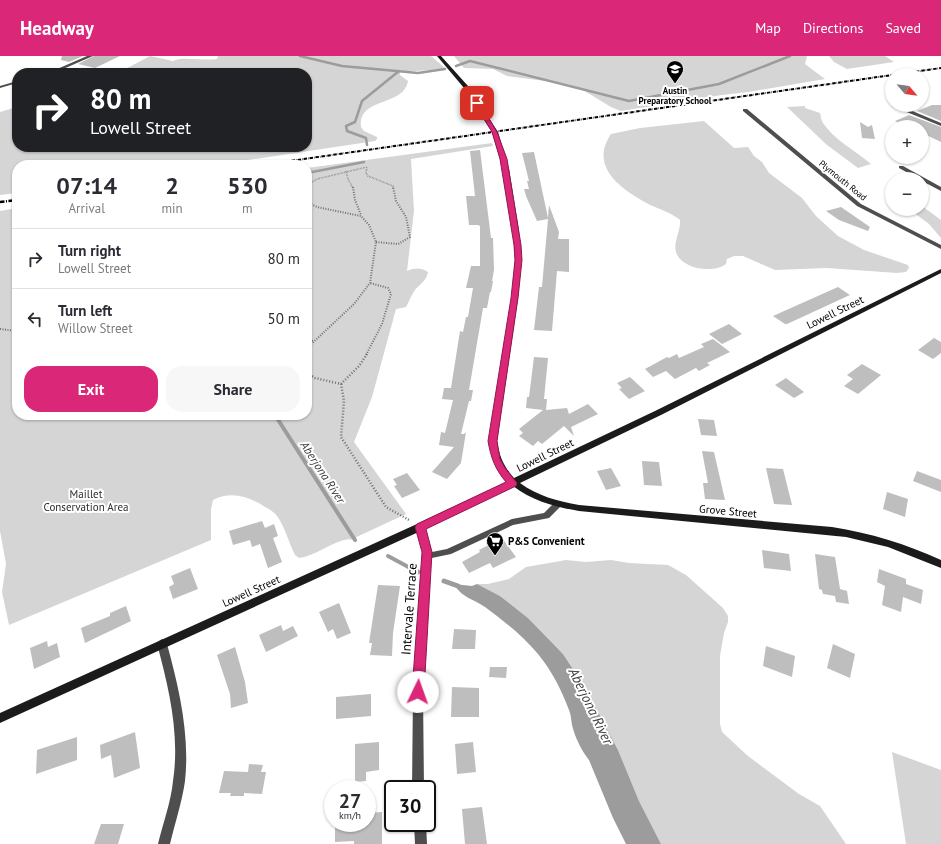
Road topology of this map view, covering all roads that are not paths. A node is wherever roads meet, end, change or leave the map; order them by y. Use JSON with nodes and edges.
{"nodes":[{"id":1,"x":92,"y":56,"type":"edge"},
{"id":2,"x":439,"y":56,"type":"edge"},
{"id":3,"x":62,"y":68,"type":"edge"},
{"id":4,"x":12,"y":83,"type":"edge"},
{"id":5,"x":0,"y":87,"type":"edge"},
{"id":6,"x":746,"y":110,"type":"dead end"},
{"id":7,"x":910,"y":112,"type":"edge"},
{"id":8,"x":941,"y":126,"type":"edge"},
{"id":9,"x":901,"y":167,"type":"dead end"},
{"id":10,"x":941,"y":189,"type":"edge"},
{"id":11,"x":941,"y":247,"type":"edge"},
{"id":12,"x":941,"y":271,"type":"edge"},
{"id":13,"x":512,"y":483,"type":"junction"},
{"id":14,"x":558,"y":504,"type":"junction"},
{"id":15,"x":420,"y":527,"type":"junction"},
{"id":16,"x":427,"y":556,"type":"junction"},
{"id":17,"x":941,"y":564,"type":"edge"},
{"id":18,"x":162,"y":644,"type":"junction"},
{"id":19,"x":0,"y":718,"type":"edge"},
{"id":20,"x":418,"y":780,"type":"edge"},
{"id":21,"x":420,"y":832,"type":"edge"},
{"id":22,"x":164,"y":844,"type":"edge"},
{"id":23,"x":421,"y":844,"type":"edge"}],
"edges":[{"from":1,"to":3,"type":"street"},
{"from":2,"to":13,"type":"main road"},
{"from":4,"to":5,"type":"street"},
{"from":6,"to":11,"type":"street","name":"Plymouth Road"},
{"from":7,"to":8,"type":"street"},
{"from":9,"to":10,"type":"street"},
{"from":12,"to":13,"type":"main road","name":"Lowell Street"},
{"from":13,"to":14,"type":"main road","name":"Grove Street"},
{"from":13,"to":15,"type":"main road","name":"Lowell Street"},
{"from":14,"to":16,"type":"lane"},
{"from":14,"to":17,"type":"main road","name":"Grove Street"},
{"from":15,"to":16,"type":"street","name":"Intervale Terrace"},
{"from":15,"to":18,"type":"main road","name":"Lowell Street"},
{"from":16,"to":20,"type":"street","name":"Intervale Terrace"},
{"from":18,"to":19,"type":"main road","name":"Lowell Street"},
{"from":18,"to":22,"type":"street"},
{"from":21,"to":23,"type":"street"}]}
